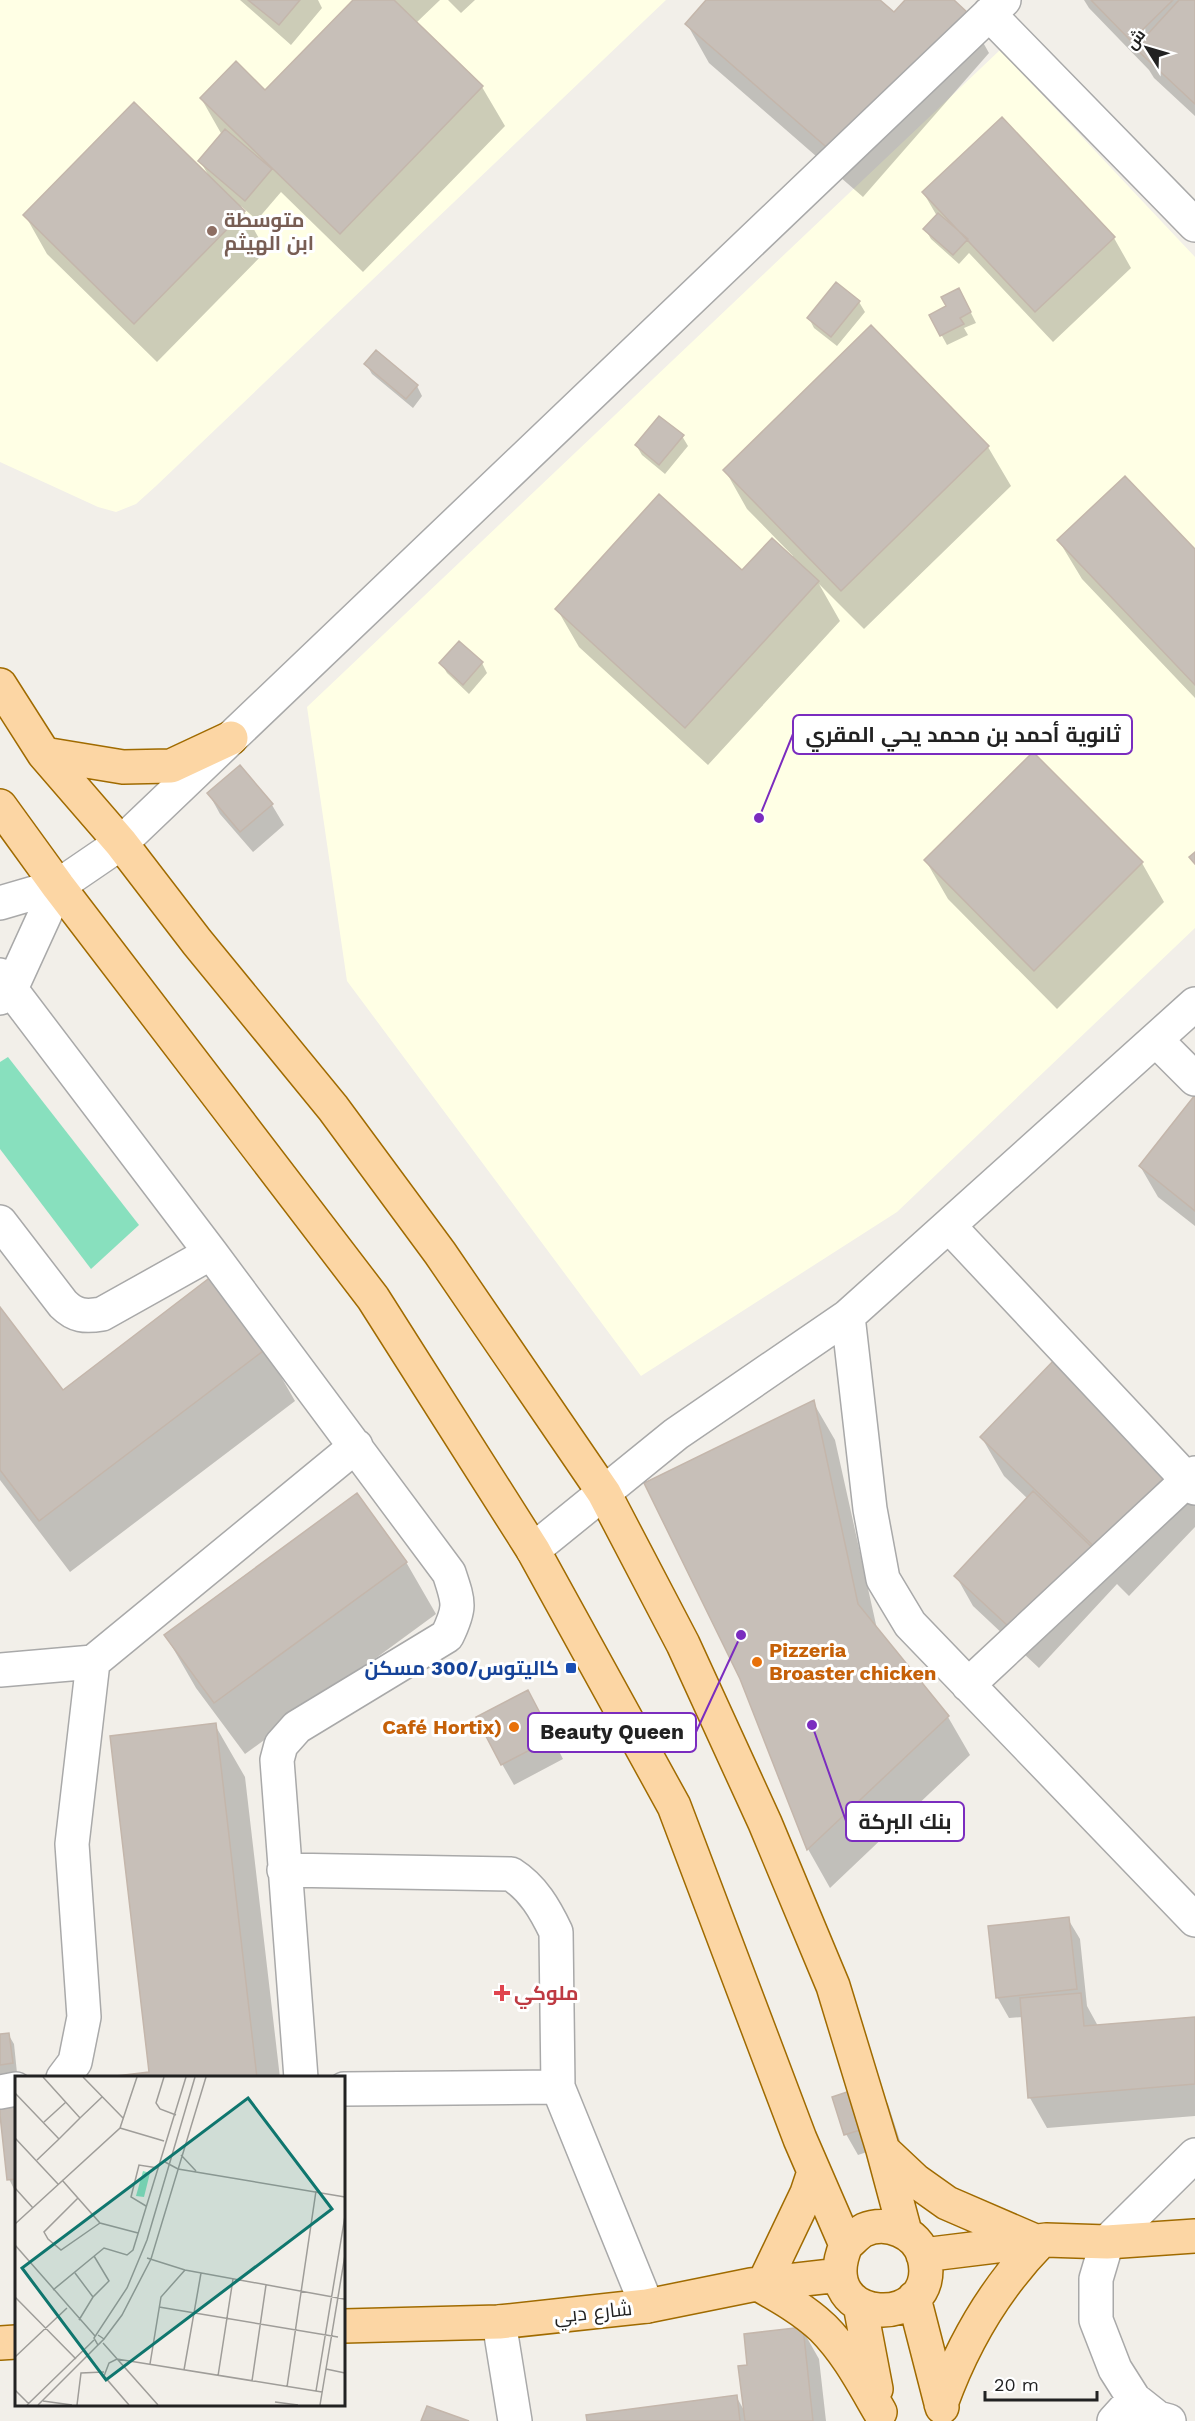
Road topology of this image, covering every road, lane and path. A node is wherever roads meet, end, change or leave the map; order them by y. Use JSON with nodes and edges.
{"nodes":[{"id":1,"x":996,"y":7,"type":"edge"},
{"id":2,"x":1195,"y":225,"type":"edge"},
{"id":3,"x":0,"y":685,"type":"edge"},
{"id":4,"x":231,"y":738,"type":"junction"},
{"id":5,"x":44,"y":754,"type":"junction"},
{"id":6,"x":0,"y":806,"type":"edge"},
{"id":7,"x":121,"y":843,"type":"junction"},
{"id":8,"x":58,"y":886,"type":"junction"},
{"id":9,"x":0,"y":903,"type":"edge"},
{"id":10,"x":3,"y":988,"type":"edge"},
{"id":11,"x":1195,"y":1004,"type":"edge"},
{"id":12,"x":1156,"y":1040,"type":"junction"},
{"id":13,"x":1195,"y":1079,"type":"edge"},
{"id":14,"x":0,"y":1222,"type":"edge"},
{"id":15,"x":949,"y":1226,"type":"junction"},
{"id":16,"x":211,"y":1253,"type":"junction"},
{"id":17,"x":848,"y":1316,"type":"junction"},
{"id":18,"x":356,"y":1446,"type":"junction"},
{"id":19,"x":1192,"y":1480,"type":"edge"},
{"id":20,"x":604,"y":1493,"type":"junction"},
{"id":21,"x":534,"y":1550,"type":"junction"},
{"id":22,"x":93,"y":1662,"type":"junction"},
{"id":23,"x":0,"y":1670,"type":"edge"},
{"id":24,"x":968,"y":1685,"type":"junction"},
{"id":25,"x":284,"y":1870,"type":"junction"},
{"id":26,"x":1195,"y":1920,"type":"edge"},
{"id":27,"x":64,"y":2076,"type":"edge"},
{"id":28,"x":301,"y":2076,"type":"edge"},
{"id":29,"x":558,"y":2087,"type":"junction"},
{"id":30,"x":345,"y":2089,"type":"edge"},
{"id":31,"x":15,"y":2090,"type":"edge"},
{"id":32,"x":0,"y":2092,"type":"edge"},
{"id":33,"x":883,"y":2150,"type":"junction"},
{"id":34,"x":1195,"y":2155,"type":"edge"},
{"id":35,"x":814,"y":2172,"type":"junction"},
{"id":36,"x":1195,"y":2236,"type":"edge"},
{"id":37,"x":1038,"y":2241,"type":"junction"},
{"id":38,"x":1107,"y":2242,"type":"junction"},
{"id":39,"x":914,"y":2244,"type":"junction"},
{"id":40,"x":843,"y":2260,"type":"junction"},
{"id":41,"x":761,"y":2284,"type":"junction"},
{"id":42,"x":914,"y":2298,"type":"junction"},
{"id":43,"x":860,"y":2305,"type":"junction"},
{"id":44,"x":647,"y":2306,"type":"junction"},
{"id":45,"x":499,"y":2322,"type":"junction"},
{"id":46,"x":345,"y":2326,"type":"edge"},
{"id":47,"x":15,"y":2342,"type":"edge"},
{"id":48,"x":0,"y":2343,"type":"edge"},
{"id":49,"x":1124,"y":2410,"type":"edge"},
{"id":50,"x":942,"y":2412,"type":"edge"},
{"id":51,"x":881,"y":2417,"type":"edge"},
{"id":52,"x":514,"y":2421,"type":"edge"},
{"id":53,"x":1169,"y":2421,"type":"edge"}],
"edges":[{"from":1,"to":2,"type":"street"},
{"from":1,"to":4,"type":"street"},
{"from":3,"to":5,"type":"main road"},
{"from":4,"to":5,"type":"main road"},
{"from":4,"to":7,"type":"street"},
{"from":5,"to":7,"type":"main road"},
{"from":6,"to":8,"type":"main road"},
{"from":7,"to":8,"type":"street"},
{"from":7,"to":20,"type":"main road"},
{"from":8,"to":9,"type":"street"},
{"from":8,"to":10,"type":"street"},
{"from":8,"to":21,"type":"main road"},
{"from":10,"to":16,"type":"street"},
{"from":11,"to":12,"type":"street"},
{"from":12,"to":13,"type":"street"},
{"from":12,"to":15,"type":"street"},
{"from":14,"to":16,"type":"street"},
{"from":15,"to":17,"type":"street"},
{"from":15,"to":19,"type":"street"},
{"from":16,"to":18,"type":"street"},
{"from":17,"to":20,"type":"street"},
{"from":17,"to":24,"type":"street"},
{"from":18,"to":22,"type":"street"},
{"from":18,"to":25,"type":"street"},
{"from":19,"to":24,"type":"street"},
{"from":20,"to":21,"type":"street"},
{"from":20,"to":33,"type":"main road"},
{"from":21,"to":35,"type":"main road"},
{"from":22,"to":23,"type":"street"},
{"from":22,"to":27,"type":"street"},
{"from":24,"to":26,"type":"street"},
{"from":25,"to":28,"type":"street"},
{"from":25,"to":29,"type":"street"},
{"from":29,"to":30,"type":"street"},
{"from":29,"to":44,"type":"street"},
{"from":31,"to":32,"type":"street"},
{"from":33,"to":37,"type":"main road"},
{"from":33,"to":39,"type":"main road"},
{"from":34,"to":38,"type":"street"},
{"from":35,"to":40,"type":"main road"},
{"from":35,"to":41,"type":"main road"},
{"from":36,"to":38,"type":"main road"},
{"from":37,"to":38,"type":"main road"},
{"from":37,"to":39,"type":"main road"},
{"from":37,"to":50,"type":"main road"},
{"from":38,"to":49,"type":"street"},
{"from":39,"to":40,"type":"main road"},
{"from":39,"to":42,"type":"main road"},
{"from":40,"to":41,"type":"main road","name":"شارع دبي"},
{"from":40,"to":43,"type":"main road"},
{"from":41,"to":44,"type":"main road","name":"شارع دبي"},
{"from":41,"to":51,"type":"main road"},
{"from":42,"to":43,"type":"main road"},
{"from":42,"to":50,"type":"main road"},
{"from":43,"to":51,"type":"main road"},
{"from":44,"to":45,"type":"main road","name":"شارع دبي"},
{"from":45,"to":46,"type":"main road","name":"شارع دبي"},
{"from":45,"to":52,"type":"street"},
{"from":47,"to":48,"type":"main road"},
{"from":49,"to":53,"type":"street"}]}
